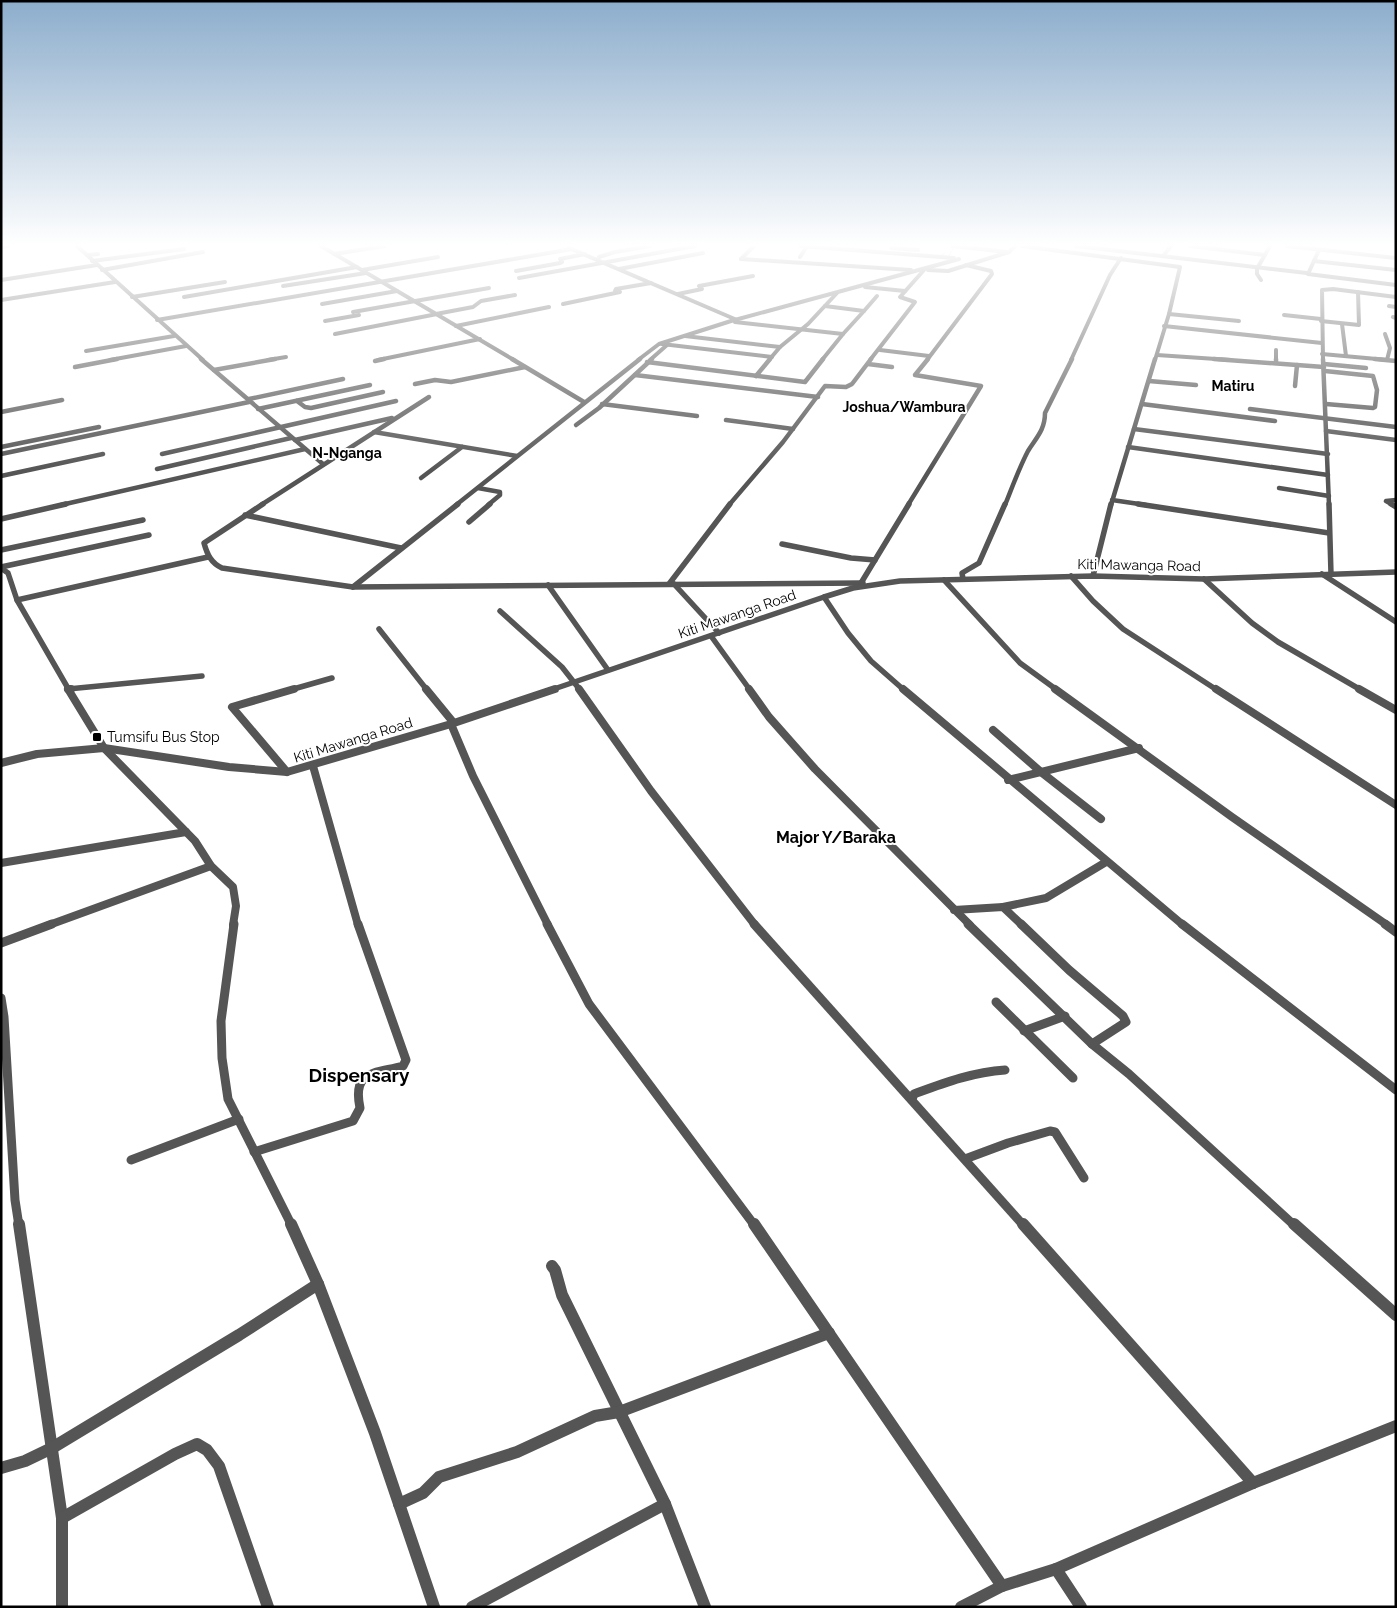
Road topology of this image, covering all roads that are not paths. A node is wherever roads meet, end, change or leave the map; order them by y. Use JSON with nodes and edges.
{"nodes":[{"id":1,"x":158,"y":321,"type":"edge"},
{"id":2,"x":401,"y":321,"type":"edge"},
{"id":3,"x":448,"y":321,"type":"edge"},
{"id":4,"x":479,"y":321,"type":"edge"},
{"id":5,"x":731,"y":321,"type":"joint"},
{"id":6,"x":809,"y":321,"type":"edge"},
{"id":7,"x":855,"y":321,"type":"edge"},
{"id":8,"x":901,"y":321,"type":"edge"},
{"id":9,"x":958,"y":321,"type":"edge"},
{"id":10,"x":1089,"y":321,"type":"edge"},
{"id":11,"x":1166,"y":321,"type":"edge"},
{"id":12,"x":1321,"y":321,"type":"edge"},
{"id":13,"x":1326,"y":321,"type":"edge"},
{"id":14,"x":1360,"y":321,"type":"edge"},
{"id":15,"x":1342,"y":324,"type":"junction"},
{"id":16,"x":456,"y":326,"type":"junction"},
{"id":17,"x":1164,"y":326,"type":"junction"},
{"id":18,"x":800,"y":330,"type":"junction"},
{"id":19,"x":335,"y":334,"type":"dead end"},
{"id":20,"x":843,"y":334,"type":"junction"},
{"id":21,"x":1385,"y":334,"type":"dead end"},
{"id":22,"x":174,"y":336,"type":"junction"},
{"id":23,"x":682,"y":336,"type":"junction"},
{"id":24,"x":480,"y":339,"type":"junction"},
{"id":25,"x":1322,"y":343,"type":"junction"},
{"id":26,"x":659,"y":344,"type":"junction"},
{"id":27,"x":667,"y":345,"type":"junction"},
{"id":28,"x":186,"y":346,"type":"junction"},
{"id":29,"x":780,"y":347,"type":"junction"},
{"id":30,"x":1393,"y":348,"type":"edge"},
{"id":31,"x":880,"y":350,"type":"junction"},
{"id":32,"x":1276,"y":350,"type":"dead end"},
{"id":33,"x":86,"y":351,"type":"dead end"},
{"id":34,"x":1322,"y":354,"type":"junction"},
{"id":35,"x":1157,"y":355,"type":"junction"},
{"id":36,"x":929,"y":356,"type":"junction"},
{"id":37,"x":1346,"y":356,"type":"junction"},
{"id":38,"x":286,"y":357,"type":"dead end"},
{"id":39,"x":772,"y":357,"type":"junction"},
{"id":40,"x":1387,"y":360,"type":"junction"},
{"id":41,"x":375,"y":361,"type":"dead end"},
{"id":42,"x":1396,"y":361,"type":"edge"},
{"id":43,"x":648,"y":362,"type":"junction"},
{"id":44,"x":1276,"y":363,"type":"junction"},
{"id":45,"x":868,"y":364,"type":"junction"},
{"id":46,"x":1297,"y":365,"type":"junction"},
{"id":47,"x":75,"y":367,"type":"dead end"},
{"id":48,"x":525,"y":367,"type":"junction"},
{"id":49,"x":892,"y":367,"type":"dead end"},
{"id":50,"x":1324,"y":367,"type":"junction"},
{"id":51,"x":1366,"y":368,"type":"dead end"},
{"id":52,"x":214,"y":370,"type":"junction"},
{"id":53,"x":635,"y":375,"type":"junction"},
{"id":54,"x":756,"y":376,"type":"junction"},
{"id":55,"x":342,"y":379,"type":"dead end"},
{"id":56,"x":1149,"y":381,"type":"junction"},
{"id":57,"x":415,"y":384,"type":"dead end"},
{"id":58,"x":370,"y":385,"type":"dead end"},
{"id":59,"x":1196,"y":386,"type":"dead end"},
{"id":60,"x":1295,"y":386,"type":"dead end"},
{"id":61,"x":383,"y":392,"type":"dead end"},
{"id":62,"x":429,"y":397,"type":"dead end"},
{"id":63,"x":818,"y":398,"type":"junction"},
{"id":64,"x":62,"y":400,"type":"dead end"},
{"id":65,"x":249,"y":401,"type":"junction"},
{"id":66,"x":297,"y":401,"type":"junction"},
{"id":67,"x":396,"y":401,"type":"dead end"},
{"id":68,"x":584,"y":402,"type":"junction"},
{"id":69,"x":602,"y":404,"type":"junction"},
{"id":70,"x":1142,"y":404,"type":"junction"},
{"id":71,"x":1326,"y":404,"type":"junction"},
{"id":72,"x":258,"y":409,"type":"junction"},
{"id":73,"x":1250,"y":409,"type":"dead end"},
{"id":74,"x":1,"y":412,"type":"edge"},
{"id":75,"x":697,"y":416,"type":"dead end"},
{"id":76,"x":398,"y":417,"type":"junction"},
{"id":77,"x":1326,"y":418,"type":"junction"},
{"id":78,"x":726,"y":420,"type":"dead end"},
{"id":79,"x":1275,"y":421,"type":"dead end"},
{"id":80,"x":360,"y":425,"type":"junction"},
{"id":81,"x":576,"y":425,"type":"dead end"},
{"id":82,"x":100,"y":427,"type":"dead end"},
{"id":83,"x":280,"y":427,"type":"junction"},
{"id":84,"x":1134,"y":428,"type":"junction"},
{"id":85,"x":1396,"y":428,"type":"edge"},
{"id":86,"x":793,"y":429,"type":"junction"},
{"id":87,"x":1326,"y":431,"type":"junction"},
{"id":88,"x":373,"y":432,"type":"junction"},
{"id":89,"x":293,"y":439,"type":"junction"},
{"id":90,"x":1396,"y":440,"type":"edge"},
{"id":91,"x":1,"y":447,"type":"edge"},
{"id":92,"x":462,"y":447,"type":"junction"},
{"id":93,"x":1128,"y":447,"type":"junction"},
{"id":94,"x":305,"y":449,"type":"junction"},
{"id":95,"x":1,"y":454,"type":"edge"},
{"id":96,"x":103,"y":454,"type":"dead end"},
{"id":97,"x":162,"y":454,"type":"dead end"},
{"id":98,"x":1328,"y":454,"type":"junction"},
{"id":99,"x":517,"y":456,"type":"junction"},
{"id":100,"x":323,"y":464,"type":"junction"},
{"id":101,"x":157,"y":469,"type":"dead end"},
{"id":102,"x":1328,"y":475,"type":"junction"},
{"id":103,"x":1,"y":476,"type":"edge"},
{"id":104,"x":421,"y":478,"type":"dead end"},
{"id":105,"x":478,"y":488,"type":"junction"},
{"id":106,"x":1279,"y":488,"type":"dead end"},
{"id":107,"x":1329,"y":496,"type":"junction"},
{"id":108,"x":1112,"y":500,"type":"junction"},
{"id":109,"x":1396,"y":500,"type":"edge"},
{"id":110,"x":1396,"y":507,"type":"edge"},
{"id":111,"x":245,"y":515,"type":"junction"},
{"id":112,"x":1,"y":519,"type":"edge"},
{"id":113,"x":143,"y":520,"type":"dead end"},
{"id":114,"x":469,"y":522,"type":"dead end"},
{"id":115,"x":1329,"y":533,"type":"junction"},
{"id":116,"x":149,"y":535,"type":"dead end"},
{"id":117,"x":782,"y":544,"type":"dead end"},
{"id":118,"x":401,"y":548,"type":"junction"},
{"id":119,"x":1,"y":550,"type":"edge"},
{"id":120,"x":208,"y":557,"type":"junction"},
{"id":121,"x":875,"y":560,"type":"junction"},
{"id":122,"x":1,"y":567,"type":"edge"},
{"id":123,"x":1396,"y":572,"type":"edge"},
{"id":124,"x":1320,"y":573,"type":"junction"},
{"id":125,"x":4,"y":574,"type":"edge"},
{"id":126,"x":1330,"y":574,"type":"junction"},
{"id":127,"x":1071,"y":576,"type":"junction"},
{"id":128,"x":1093,"y":576,"type":"junction"},
{"id":129,"x":963,"y":579,"type":"junction"},
{"id":130,"x":1204,"y":579,"type":"junction"},
{"id":131,"x":944,"y":580,"type":"junction"},
{"id":132,"x":880,"y":582,"type":"junction"},
{"id":133,"x":861,"y":583,"type":"junction"},
{"id":134,"x":672,"y":584,"type":"junction"},
{"id":135,"x":548,"y":585,"type":"junction"},
{"id":136,"x":353,"y":587,"type":"junction"},
{"id":137,"x":824,"y":597,"type":"junction"},
{"id":138,"x":17,"y":600,"type":"junction"},
{"id":139,"x":500,"y":612,"type":"dead end"},
{"id":140,"x":1396,"y":622,"type":"edge"},
{"id":141,"x":379,"y":629,"type":"dead end"},
{"id":142,"x":715,"y":634,"type":"junction"},
{"id":143,"x":608,"y":670,"type":"junction"},
{"id":144,"x":202,"y":676,"type":"dead end"},
{"id":145,"x":332,"y":678,"type":"dead end"},
{"id":146,"x":574,"y":682,"type":"junction"},
{"id":147,"x":68,"y":689,"type":"junction"},
{"id":148,"x":1396,"y":710,"type":"edge"},
{"id":149,"x":452,"y":723,"type":"junction"},
{"id":150,"x":993,"y":730,"type":"dead end"},
{"id":151,"x":104,"y":748,"type":"junction"},
{"id":152,"x":1139,"y":748,"type":"junction"},
{"id":153,"x":1,"y":763,"type":"edge"},
{"id":154,"x":313,"y":766,"type":"junction"},
{"id":155,"x":288,"y":772,"type":"junction"},
{"id":156,"x":1041,"y":772,"type":"junction"},
{"id":157,"x":1008,"y":780,"type":"junction"},
{"id":158,"x":1396,"y":805,"type":"edge"},
{"id":159,"x":1101,"y":819,"type":"dead end"},
{"id":160,"x":186,"y":832,"type":"junction"},
{"id":161,"x":1106,"y":862,"type":"junction"},
{"id":162,"x":1,"y":863,"type":"edge"},
{"id":163,"x":211,"y":866,"type":"junction"},
{"id":164,"x":1003,"y":907,"type":"junction"},
{"id":165,"x":954,"y":910,"type":"junction"},
{"id":166,"x":1396,"y":932,"type":"edge"},
{"id":167,"x":1,"y":943,"type":"edge"},
{"id":168,"x":1,"y":998,"type":"edge"},
{"id":169,"x":996,"y":1002,"type":"dead end"},
{"id":170,"x":1065,"y":1016,"type":"junction"},
{"id":171,"x":1024,"y":1031,"type":"junction"},
{"id":172,"x":1092,"y":1044,"type":"junction"},
{"id":173,"x":1005,"y":1070,"type":"dead end"},
{"id":174,"x":1073,"y":1078,"type":"dead end"},
{"id":175,"x":1396,"y":1090,"type":"edge"},
{"id":176,"x":912,"y":1100,"type":"junction"},
{"id":177,"x":239,"y":1119,"type":"junction"},
{"id":178,"x":254,"y":1152,"type":"junction"},
{"id":179,"x":965,"y":1159,"type":"junction"},
{"id":180,"x":130,"y":1160,"type":"dead end"},
{"id":181,"x":1084,"y":1178,"type":"dead end"},
{"id":182,"x":552,"y":1266,"type":"dead end"},
{"id":183,"x":318,"y":1284,"type":"junction"},
{"id":184,"x":1396,"y":1315,"type":"edge"},
{"id":185,"x":829,"y":1333,"type":"junction"},
{"id":186,"x":619,"y":1412,"type":"junction"},
{"id":187,"x":1394,"y":1430,"type":"edge"},
{"id":188,"x":52,"y":1448,"type":"junction"},
{"id":189,"x":1,"y":1468,"type":"edge"},
{"id":190,"x":1253,"y":1483,"type":"junction"},
{"id":191,"x":399,"y":1504,"type":"junction"},
{"id":192,"x":665,"y":1504,"type":"junction"},
{"id":193,"x":62,"y":1518,"type":"junction"},
{"id":194,"x":1056,"y":1569,"type":"junction"},
{"id":195,"x":1002,"y":1586,"type":"junction"},
{"id":196,"x":62,"y":1607,"type":"edge"},
{"id":197,"x":268,"y":1607,"type":"edge"},
{"id":198,"x":434,"y":1607,"type":"edge"},
{"id":199,"x":472,"y":1607,"type":"edge"},
{"id":200,"x":706,"y":1607,"type":"edge"},
{"id":201,"x":961,"y":1607,"type":"edge"},
{"id":202,"x":1081,"y":1607,"type":"edge"}],
"edges":[{"from":1,"to":22,"type":"street"},
{"from":2,"to":19,"type":"street"},
{"from":3,"to":16,"type":"street"},
{"from":4,"to":16,"type":"street"},
{"from":5,"to":18,"type":"street"},
{"from":5,"to":23,"type":"street"},
{"from":6,"to":18,"type":"street"},
{"from":7,"to":20,"type":"street"},
{"from":8,"to":31,"type":"street"},
{"from":9,"to":36,"type":"street"},
{"from":10,"to":129,"type":"street"},
{"from":11,"to":17,"type":"street"},
{"from":12,"to":25,"type":"street"},
{"from":13,"to":15,"type":"street"},
{"from":14,"to":15,"type":"street"},
{"from":15,"to":37,"type":"street"},
{"from":16,"to":24,"type":"street"},
{"from":17,"to":25,"type":"street"},
{"from":17,"to":35,"type":"street"},
{"from":18,"to":20,"type":"street"},
{"from":18,"to":29,"type":"street"},
{"from":20,"to":54,"type":"street"},
{"from":21,"to":30,"type":"street"},
{"from":22,"to":28,"type":"street"},
{"from":22,"to":33,"type":"street"},
{"from":23,"to":26,"type":"street"},
{"from":23,"to":29,"type":"street"},
{"from":24,"to":41,"type":"street"},
{"from":24,"to":48,"type":"street"},
{"from":25,"to":34,"type":"street"},
{"from":26,"to":27,"type":"street"},
{"from":26,"to":68,"type":"street"},
{"from":27,"to":39,"type":"street"},
{"from":27,"to":43,"type":"street"},
{"from":28,"to":47,"type":"street"},
{"from":28,"to":52,"type":"street"},
{"from":29,"to":39,"type":"street"},
{"from":30,"to":40,"type":"street"},
{"from":31,"to":36,"type":"street"},
{"from":31,"to":45,"type":"street"},
{"from":32,"to":44,"type":"street"},
{"from":34,"to":37,"type":"street"},
{"from":34,"to":50,"type":"street"},
{"from":35,"to":44,"type":"street"},
{"from":35,"to":56,"type":"street"},
{"from":36,"to":121,"type":"street"},
{"from":37,"to":40,"type":"street"},
{"from":38,"to":52,"type":"street"},
{"from":39,"to":54,"type":"street"},
{"from":40,"to":42,"type":"street"},
{"from":43,"to":53,"type":"street"},
{"from":43,"to":54,"type":"street"},
{"from":44,"to":46,"type":"street"},
{"from":45,"to":49,"type":"street"},
{"from":45,"to":63,"type":"street"},
{"from":46,"to":50,"type":"street"},
{"from":46,"to":60,"type":"street"},
{"from":48,"to":57,"type":"street"},
{"from":48,"to":68,"type":"street"},
{"from":50,"to":51,"type":"street"},
{"from":50,"to":71,"type":"street"},
{"from":50,"to":71,"type":"street"},
{"from":52,"to":65,"type":"street"},
{"from":53,"to":63,"type":"street"},
{"from":53,"to":69,"type":"street"},
{"from":55,"to":65,"type":"street"},
{"from":56,"to":59,"type":"street"},
{"from":56,"to":70,"type":"street"},
{"from":58,"to":66,"type":"street"},
{"from":61,"to":66,"type":"street"},
{"from":62,"to":76,"type":"street"},
{"from":63,"to":86,"type":"street"},
{"from":64,"to":74,"type":"street"},
{"from":65,"to":72,"type":"street"},
{"from":65,"to":95,"type":"street"},
{"from":66,"to":72,"type":"street"},
{"from":67,"to":83,"type":"street"},
{"from":68,"to":99,"type":"street"},
{"from":69,"to":75,"type":"street"},
{"from":69,"to":81,"type":"street"},
{"from":70,"to":79,"type":"street"},
{"from":70,"to":84,"type":"street"},
{"from":71,"to":77,"type":"street"},
{"from":72,"to":83,"type":"street"},
{"from":73,"to":77,"type":"street"},
{"from":76,"to":80,"type":"street"},
{"from":76,"to":88,"type":"street"},
{"from":77,"to":85,"type":"street"},
{"from":77,"to":87,"type":"street"},
{"from":78,"to":86,"type":"street"},
{"from":80,"to":88,"type":"street"},
{"from":80,"to":89,"type":"street"},
{"from":82,"to":91,"type":"street"},
{"from":83,"to":89,"type":"street"},
{"from":83,"to":97,"type":"street"},
{"from":84,"to":93,"type":"street"},
{"from":84,"to":98,"type":"street"},
{"from":86,"to":134,"type":"street"},
{"from":87,"to":90,"type":"street"},
{"from":87,"to":98,"type":"street"},
{"from":88,"to":92,"type":"street"},
{"from":88,"to":100,"type":"street"},
{"from":89,"to":94,"type":"street"},
{"from":89,"to":101,"type":"street"},
{"from":92,"to":99,"type":"street"},
{"from":92,"to":104,"type":"street"},
{"from":93,"to":102,"type":"street"},
{"from":93,"to":108,"type":"street"},
{"from":94,"to":100,"type":"street"},
{"from":94,"to":112,"type":"street"},
{"from":96,"to":103,"type":"street"},
{"from":98,"to":102,"type":"street"},
{"from":99,"to":105,"type":"street"},
{"from":100,"to":111,"type":"street"},
{"from":102,"to":107,"type":"street"},
{"from":105,"to":114,"type":"street"},
{"from":105,"to":118,"type":"street"},
{"from":106,"to":107,"type":"street"},
{"from":107,"to":115,"type":"street"},
{"from":108,"to":115,"type":"street"},
{"from":108,"to":128,"type":"street"},
{"from":109,"to":110,"type":"street"},
{"from":111,"to":118,"type":"street"},
{"from":111,"to":120,"type":"street"},
{"from":113,"to":119,"type":"street"},
{"from":115,"to":126,"type":"street"},
{"from":116,"to":122,"type":"street"},
{"from":117,"to":121,"type":"street"},
{"from":118,"to":136,"type":"street"},
{"from":120,"to":136,"type":"street"},
{"from":120,"to":138,"type":"street"},
{"from":121,"to":133,"type":"street"},
{"from":122,"to":125,"type":"street"},
{"from":123,"to":126,"type":"street","name":"Kiti Mawanga Road"},
{"from":124,"to":126,"type":"street","name":"Kiti Mawanga Road"},
{"from":124,"to":130,"type":"street","name":"Kiti Mawanga Road"},
{"from":124,"to":140,"type":"street"},
{"from":125,"to":138,"type":"street"},
{"from":127,"to":128,"type":"street","name":"Kiti Mawanga Road"},
{"from":127,"to":129,"type":"street","name":"Kiti Mawanga Road"},
{"from":127,"to":158,"type":"street"},
{"from":128,"to":130,"type":"street","name":"Kiti Mawanga Road"},
{"from":129,"to":131,"type":"street","name":"Kiti Mawanga Road"},
{"from":130,"to":148,"type":"street"},
{"from":131,"to":132,"type":"street","name":"Kiti Mawanga Road"},
{"from":131,"to":152,"type":"street"},
{"from":132,"to":133,"type":"street"},
{"from":132,"to":137,"type":"street","name":"Kiti Mawanga Road"},
{"from":133,"to":134,"type":"street"},
{"from":134,"to":135,"type":"street"},
{"from":134,"to":142,"type":"street"},
{"from":135,"to":136,"type":"street"},
{"from":135,"to":143,"type":"street"},
{"from":137,"to":142,"type":"street","name":"Kiti Mawanga Road"},
{"from":137,"to":157,"type":"street"},
{"from":138,"to":147,"type":"street"},
{"from":139,"to":146,"type":"street"},
{"from":141,"to":149,"type":"street"},
{"from":142,"to":143,"type":"street","name":"Kiti Mawanga Road"},
{"from":142,"to":165,"type":"street"},
{"from":143,"to":146,"type":"street","name":"Kiti Mawanga Road"},
{"from":144,"to":147,"type":"street"},
{"from":145,"to":155,"type":"street"},
{"from":146,"to":149,"type":"street","name":"Kiti Mawanga Road"},
{"from":146,"to":176,"type":"street"},
{"from":147,"to":151,"type":"street"},
{"from":149,"to":154,"type":"street","name":"Kiti Mawanga Road"},
{"from":149,"to":185,"type":"street"},
{"from":150,"to":156,"type":"street"},
{"from":151,"to":153,"type":"street","name":"Kiti Mawanga Road"},
{"from":151,"to":155,"type":"street","name":"Kiti Mawanga Road"},
{"from":151,"to":160,"type":"street"},
{"from":152,"to":156,"type":"street"},
{"from":152,"to":166,"type":"street"},
{"from":154,"to":155,"type":"street","name":"Kiti Mawanga Road"},
{"from":154,"to":178,"type":"street"},
{"from":156,"to":157,"type":"street"},
{"from":156,"to":159,"type":"street"},
{"from":157,"to":161,"type":"street"},
{"from":160,"to":162,"type":"street"},
{"from":160,"to":163,"type":"street"},
{"from":161,"to":164,"type":"street"},
{"from":161,"to":175,"type":"street"},
{"from":163,"to":167,"type":"street"},
{"from":163,"to":177,"type":"street"},
{"from":164,"to":165,"type":"street"},
{"from":164,"to":172,"type":"street"},
{"from":165,"to":170,"type":"street"},
{"from":168,"to":188,"type":"street"},
{"from":169,"to":171,"type":"street"},
{"from":170,"to":171,"type":"street"},
{"from":170,"to":172,"type":"street"},
{"from":171,"to":174,"type":"street"},
{"from":172,"to":184,"type":"street"},
{"from":173,"to":176,"type":"street"},
{"from":176,"to":179,"type":"street"},
{"from":177,"to":178,"type":"street"},
{"from":177,"to":180,"type":"street"},
{"from":178,"to":183,"type":"street"},
{"from":179,"to":181,"type":"street"},
{"from":179,"to":190,"type":"street"},
{"from":182,"to":186,"type":"street"},
{"from":183,"to":188,"type":"street"},
{"from":183,"to":191,"type":"street"},
{"from":185,"to":186,"type":"street"},
{"from":185,"to":195,"type":"street"},
{"from":186,"to":191,"type":"street"},
{"from":186,"to":192,"type":"street"},
{"from":187,"to":190,"type":"street"},
{"from":188,"to":189,"type":"street"},
{"from":188,"to":193,"type":"street"},
{"from":190,"to":194,"type":"street"},
{"from":191,"to":198,"type":"street"},
{"from":192,"to":199,"type":"street"},
{"from":192,"to":200,"type":"street"},
{"from":193,"to":196,"type":"street"},
{"from":193,"to":197,"type":"street"},
{"from":194,"to":195,"type":"street"},
{"from":194,"to":202,"type":"street"},
{"from":195,"to":201,"type":"street"}]}
